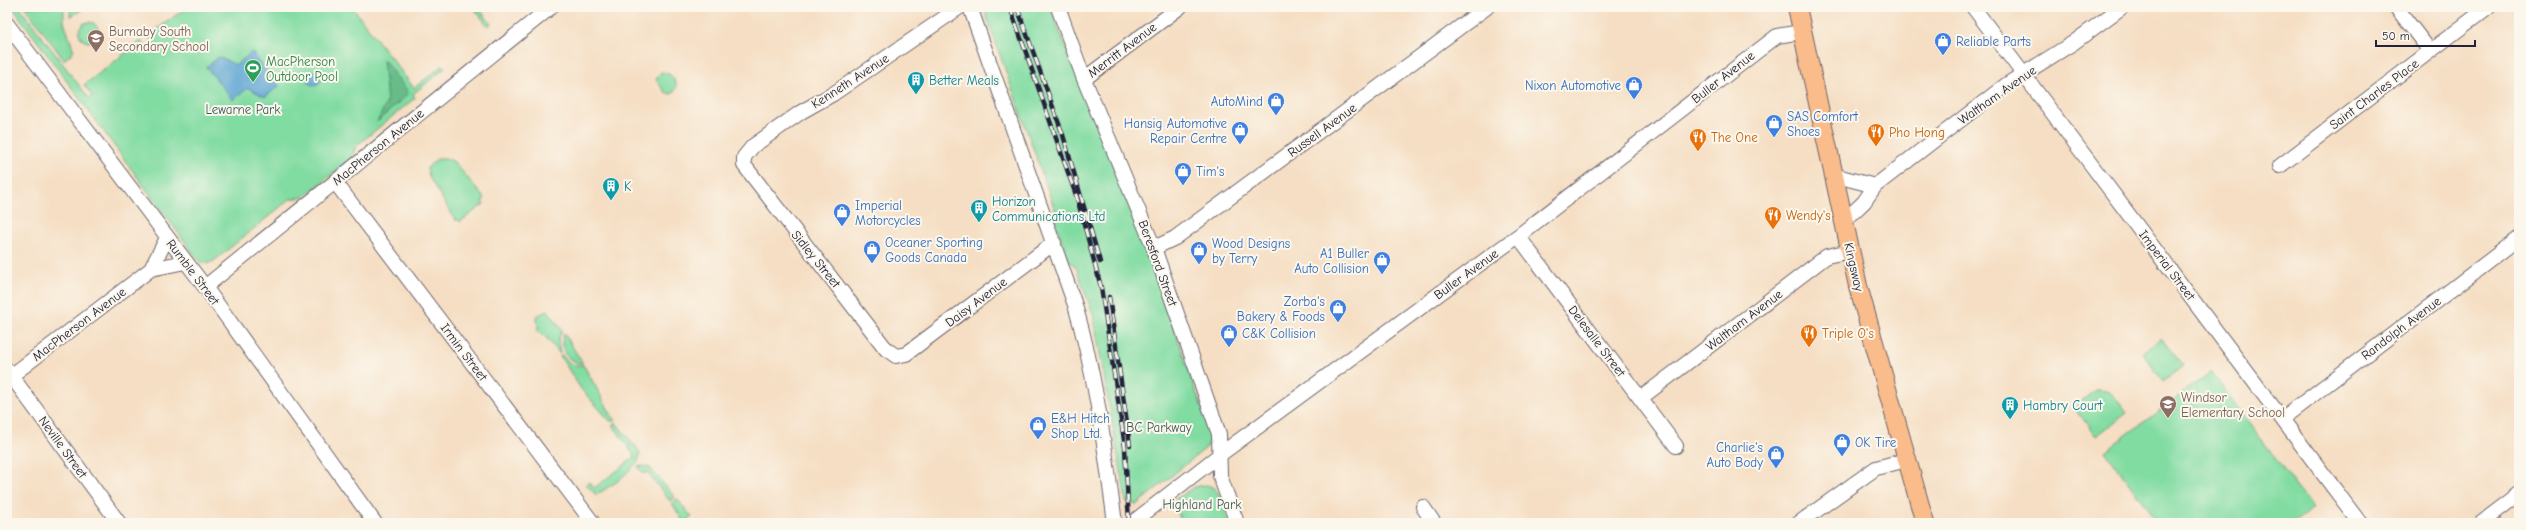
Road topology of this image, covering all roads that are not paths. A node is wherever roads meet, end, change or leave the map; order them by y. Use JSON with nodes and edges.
{"nodes":[{"id":1,"x":551,"y":7,"type":"edge"},
{"id":2,"x":960,"y":7,"type":"edge"},
{"id":3,"x":970,"y":7,"type":"edge"},
{"id":4,"x":1058,"y":7,"type":"edge"},
{"id":5,"x":1180,"y":7,"type":"edge"},
{"id":6,"x":1487,"y":7,"type":"edge"},
{"id":7,"x":1797,"y":7,"type":"edge"},
{"id":8,"x":1973,"y":7,"type":"edge"},
{"id":9,"x":2122,"y":7,"type":"edge"},
{"id":10,"x":2396,"y":7,"type":"edge"},
{"id":11,"x":2488,"y":7,"type":"edge"},
{"id":12,"x":7,"y":24,"type":"edge"},
{"id":13,"x":1801,"y":32,"type":"junction"},
{"id":14,"x":2430,"y":52,"type":"junction"},
{"id":15,"x":2024,"y":74,"type":"junction"},
{"id":16,"x":1084,"y":79,"type":"junction"},
{"id":17,"x":744,"y":157,"type":"joint"},
{"id":18,"x":2280,"y":166,"type":"dead end"},
{"id":19,"x":1832,"y":175,"type":"junction"},
{"id":20,"x":335,"y":182,"type":"junction"},
{"id":21,"x":1874,"y":186,"type":"junction"},
{"id":22,"x":1843,"y":222,"type":"junction"},
{"id":23,"x":1518,"y":236,"type":"junction"},
{"id":24,"x":167,"y":238,"type":"junction"},
{"id":25,"x":2519,"y":238,"type":"edge"},
{"id":26,"x":1054,"y":243,"type":"junction"},
{"id":27,"x":1154,"y":248,"type":"junction"},
{"id":28,"x":1850,"y":251,"type":"junction"},
{"id":29,"x":185,"y":262,"type":"junction"},
{"id":30,"x":151,"y":269,"type":"junction"},
{"id":31,"x":205,"y":287,"type":"junction"},
{"id":32,"x":896,"y":356,"type":"joint"},
{"id":33,"x":8,"y":375,"type":"edge"},
{"id":34,"x":1641,"y":398,"type":"junction"},
{"id":35,"x":2283,"y":418,"type":"junction"},
{"id":36,"x":1676,"y":446,"type":"dead end"},
{"id":37,"x":1218,"y":456,"type":"junction"},
{"id":38,"x":1906,"y":460,"type":"junction"},
{"id":39,"x":2519,"y":494,"type":"edge"},
{"id":40,"x":1422,"y":507,"type":"dead end"},
{"id":41,"x":119,"y":523,"type":"edge"},
{"id":42,"x":375,"y":523,"type":"edge"},
{"id":43,"x":593,"y":523,"type":"edge"},
{"id":44,"x":1115,"y":523,"type":"edge"},
{"id":45,"x":1132,"y":523,"type":"edge"},
{"id":46,"x":1237,"y":523,"type":"edge"},
{"id":47,"x":1434,"y":523,"type":"edge"},
{"id":48,"x":1799,"y":523,"type":"edge"},
{"id":49,"x":1926,"y":523,"type":"edge"},
{"id":50,"x":2360,"y":523,"type":"edge"},
{"id":51,"x":2481,"y":523,"type":"edge"}],
"edges":[{"from":1,"to":20,"type":"street","name":"MacPherson Avenue"},
{"from":2,"to":17,"type":"street","name":"Kenneth Avenue"},
{"from":3,"to":26,"type":"street"},
{"from":4,"to":16,"type":"street","name":"Beresford Street"},
{"from":5,"to":16,"type":"street","name":"Merritt Avenue"},
{"from":6,"to":27,"type":"street","name":"Russell Avenue"},
{"from":7,"to":13,"type":"main road","name":"Kingsway"},
{"from":8,"to":15,"type":"street","name":"Imperial Street"},
{"from":9,"to":15,"type":"street","name":"Waltham Avenue"},
{"from":10,"to":14,"type":"street"},
{"from":11,"to":14,"type":"street","name":"Saint Charles Place"},
{"from":12,"to":24,"type":"street","name":"Rumble Street"},
{"from":13,"to":19,"type":"main road","name":"Kingsway"},
{"from":13,"to":23,"type":"street","name":"Buller Avenue"},
{"from":14,"to":18,"type":"street","name":"Saint Charles Place"},
{"from":15,"to":21,"type":"street","name":"Waltham Avenue"},
{"from":15,"to":35,"type":"street","name":"Imperial Street"},
{"from":16,"to":27,"type":"street","name":"Beresford Street"},
{"from":17,"to":32,"type":"street","name":"Sidley Street"},
{"from":19,"to":21,"type":"street"},
{"from":19,"to":22,"type":"main road","name":"Kingsway"},
{"from":20,"to":31,"type":"street","name":"MacPherson Avenue"},
{"from":20,"to":43,"type":"street","name":"Irmin Street"},
{"from":21,"to":22,"type":"street","name":"Waltham Avenue"},
{"from":22,"to":28,"type":"main road","name":"Kingsway"},
{"from":23,"to":34,"type":"street","name":"Delesalle Street"},
{"from":23,"to":37,"type":"street","name":"Buller Avenue"},
{"from":24,"to":29,"type":"street","name":"Rumble Street"},
{"from":24,"to":30,"type":"street","name":"MacPherson Avenue"},
{"from":25,"to":35,"type":"street","name":"Randolph Avenue"},
{"from":26,"to":32,"type":"street","name":"Daisy Avenue"},
{"from":26,"to":44,"type":"street"},
{"from":27,"to":37,"type":"street","name":"Beresford Street"},
{"from":28,"to":34,"type":"street","name":"Waltham Avenue"},
{"from":28,"to":38,"type":"main road","name":"Kingsway"},
{"from":29,"to":30,"type":"street","name":"MacPherson Avenue"},
{"from":29,"to":31,"type":"street","name":"Rumble Street"},
{"from":30,"to":33,"type":"street","name":"MacPherson Avenue"},
{"from":31,"to":42,"type":"street","name":"Rumble Street"},
{"from":33,"to":41,"type":"street","name":"Neville Street"},
{"from":34,"to":36,"type":"street","name":"Delesalle Street"},
{"from":35,"to":50,"type":"street","name":"Imperial Street"},
{"from":37,"to":45,"type":"street","name":"Buller Avenue"},
{"from":37,"to":46,"type":"street","name":"Beresford Street"},
{"from":38,"to":48,"type":"street"},
{"from":38,"to":49,"type":"main road","name":"Kingsway"},
{"from":39,"to":51,"type":"street"},
{"from":40,"to":47,"type":"street"}]}
